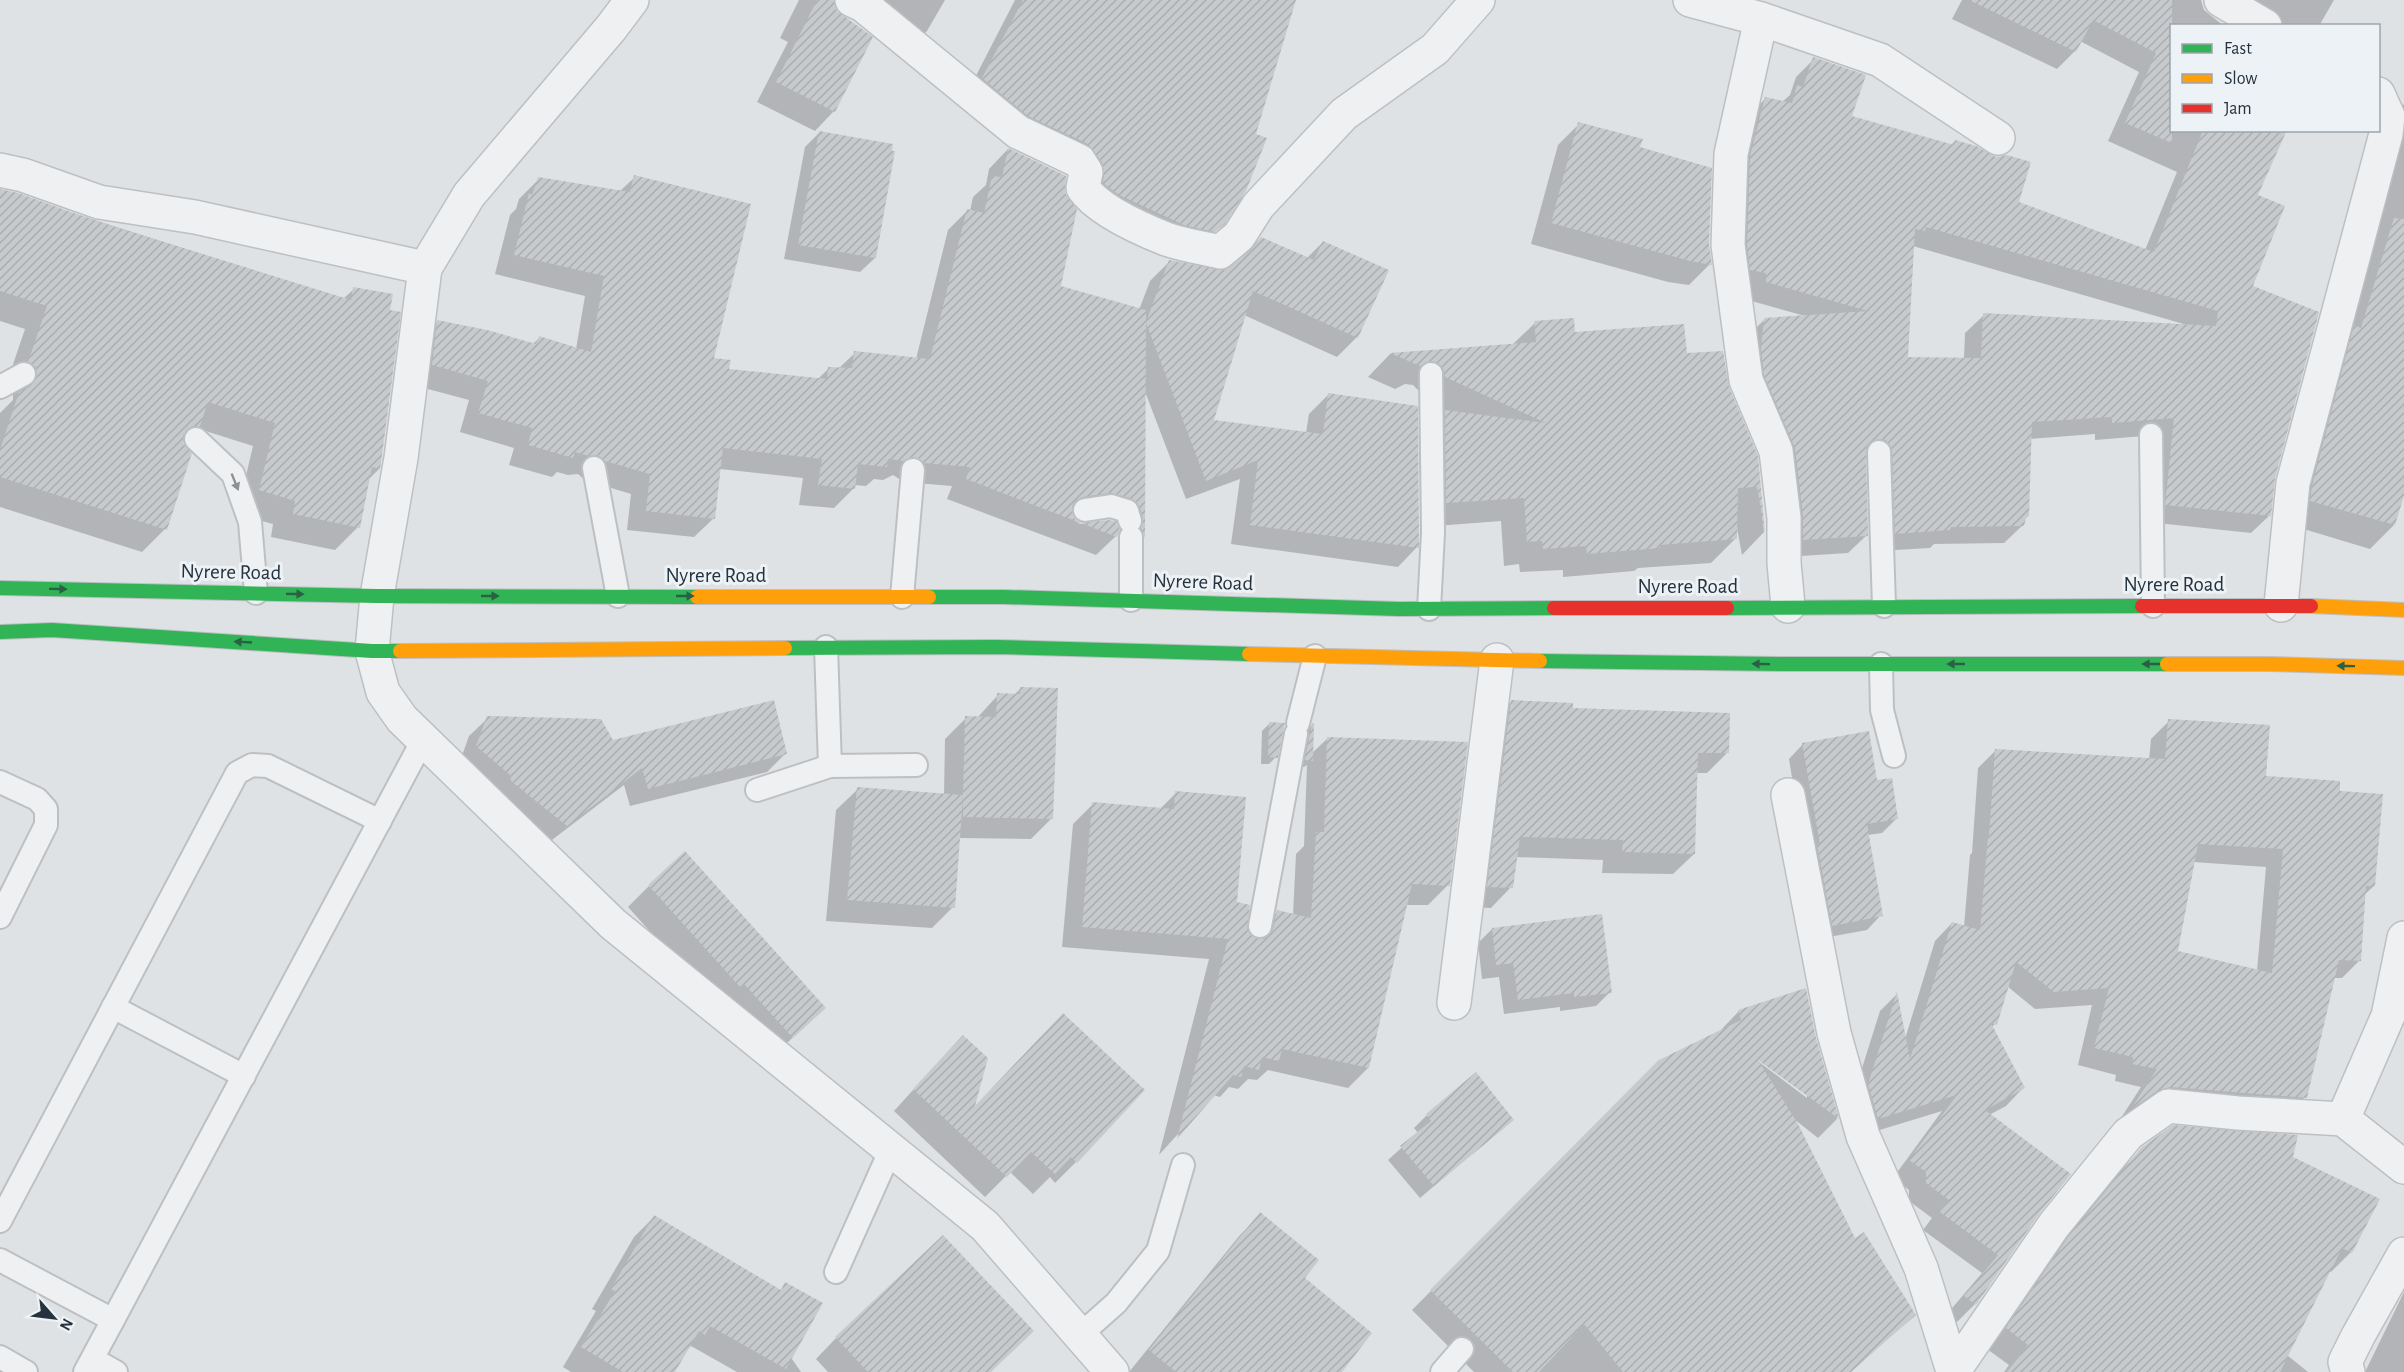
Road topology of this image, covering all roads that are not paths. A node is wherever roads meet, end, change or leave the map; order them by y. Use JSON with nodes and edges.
{"nodes":[{"id":1,"x":632,"y":0,"type":"edge"},
{"id":2,"x":852,"y":0,"type":"edge"},
{"id":3,"x":1478,"y":0,"type":"edge"},
{"id":4,"x":1690,"y":0,"type":"edge"},
{"id":5,"x":2222,"y":0,"type":"edge"},
{"id":6,"x":1761,"y":19,"type":"junction"},
{"id":7,"x":2262,"y":24,"type":"edge"},
{"id":8,"x":2380,"y":96,"type":"edge"},
{"id":9,"x":1998,"y":138,"type":"dead end"},
{"id":10,"x":0,"y":170,"type":"edge"},
{"id":11,"x":425,"y":268,"type":"junction"},
{"id":12,"x":24,"y":374,"type":"dead end"},
{"id":13,"x":1431,"y":374,"type":"dead end"},
{"id":14,"x":0,"y":387,"type":"edge"},
{"id":15,"x":2151,"y":435,"type":"dead end"},
{"id":16,"x":196,"y":439,"type":"dead end"},
{"id":17,"x":1879,"y":452,"type":"dead end"},
{"id":18,"x":594,"y":468,"type":"dead end"},
{"id":19,"x":913,"y":470,"type":"dead end"},
{"id":20,"x":1085,"y":510,"type":"dead end"},
{"id":21,"x":0,"y":588,"type":"edge"},
{"id":22,"x":256,"y":593,"type":"junction"},
{"id":23,"x":377,"y":596,"type":"junction"},
{"id":24,"x":618,"y":596,"type":"junction"},
{"id":25,"x":902,"y":597,"type":"junction"},
{"id":26,"x":1131,"y":600,"type":"junction"},
{"id":27,"x":2281,"y":605,"type":"junction"},
{"id":28,"x":1788,"y":606,"type":"junction"},
{"id":29,"x":1884,"y":606,"type":"junction"},
{"id":30,"x":2152,"y":606,"type":"junction"},
{"id":31,"x":1429,"y":609,"type":"junction"},
{"id":32,"x":2404,"y":610,"type":"edge"},
{"id":33,"x":0,"y":632,"type":"edge"},
{"id":34,"x":826,"y":647,"type":"junction"},
{"id":35,"x":358,"y":649,"type":"junction"},
{"id":36,"x":1315,"y":656,"type":"junction"},
{"id":37,"x":1497,"y":660,"type":"junction"},
{"id":38,"x":1881,"y":664,"type":"junction"},
{"id":39,"x":2404,"y":668,"type":"edge"},
{"id":40,"x":424,"y":738,"type":"junction"},
{"id":41,"x":1894,"y":756,"type":"dead end"},
{"id":42,"x":916,"y":765,"type":"dead end"},
{"id":43,"x":830,"y":766,"type":"junction"},
{"id":44,"x":0,"y":782,"type":"edge"},
{"id":45,"x":757,"y":790,"type":"dead end"},
{"id":46,"x":1788,"y":795,"type":"dead end"},
{"id":47,"x":380,"y":821,"type":"junction"},
{"id":48,"x":0,"y":917,"type":"edge"},
{"id":49,"x":1260,"y":926,"type":"dead end"},
{"id":50,"x":2404,"y":938,"type":"edge"},
{"id":51,"x":1454,"y":1003,"type":"dead end"},
{"id":52,"x":113,"y":1007,"type":"junction"},
{"id":53,"x":244,"y":1076,"type":"junction"},
{"id":54,"x":2343,"y":1119,"type":"junction"},
{"id":55,"x":891,"y":1149,"type":"junction"},
{"id":56,"x":1183,"y":1165,"type":"dead end"},
{"id":57,"x":2404,"y":1167,"type":"edge"},
{"id":58,"x":0,"y":1221,"type":"edge"},
{"id":59,"x":2404,"y":1254,"type":"edge"},
{"id":60,"x":0,"y":1260,"type":"edge"},
{"id":61,"x":836,"y":1272,"type":"dead end"},
{"id":62,"x":113,"y":1320,"type":"junction"},
{"id":63,"x":1080,"y":1335,"type":"junction"},
{"id":64,"x":1462,"y":1349,"type":"dead end"},
{"id":65,"x":0,"y":1357,"type":"edge"},
{"id":66,"x":89,"y":1366,"type":"edge"},
{"id":67,"x":1953,"y":1371,"type":"edge"},
{"id":68,"x":26,"y":1372,"type":"edge"},
{"id":69,"x":116,"y":1372,"type":"edge"},
{"id":70,"x":1112,"y":1372,"type":"edge"},
{"id":71,"x":1442,"y":1372,"type":"edge"},
{"id":72,"x":2348,"y":1372,"type":"edge"}],
"edges":[{"from":1,"to":11,"type":"street"},
{"from":2,"to":3,"type":"street"},
{"from":4,"to":6,"type":"street"},
{"from":5,"to":7,"type":"street"},
{"from":6,"to":9,"type":"street"},
{"from":6,"to":28,"type":"street"},
{"from":8,"to":27,"type":"street"},
{"from":10,"to":11,"type":"street"},
{"from":11,"to":23,"type":"street"},
{"from":12,"to":14,"type":"lane"},
{"from":13,"to":31,"type":"lane"},
{"from":15,"to":30,"type":"lane"},
{"from":16,"to":22,"type":"lane","one_way":true},
{"from":17,"to":29,"type":"lane"},
{"from":18,"to":24,"type":"lane"},
{"from":19,"to":25,"type":"lane"},
{"from":20,"to":26,"type":"lane"},
{"from":21,"to":22,"type":"main road","name":"Nyrere Road","one_way":true},
{"from":22,"to":23,"type":"main road","name":"Nyrere Road","one_way":true},
{"from":23,"to":24,"type":"main road","name":"Nyrere Road","one_way":true},
{"from":23,"to":35,"type":"street"},
{"from":24,"to":25,"type":"main road","name":"Nyrere Road","one_way":true},
{"from":25,"to":26,"type":"main road","name":"Nyrere Road"},
{"from":26,"to":31,"type":"main road","name":"Nyrere Road"},
{"from":27,"to":30,"type":"main road","name":"Nyrere Road"},
{"from":27,"to":32,"type":"main road","name":"Nyrere Road"},
{"from":28,"to":29,"type":"main road","name":"Nyrere Road"},
{"from":28,"to":31,"type":"main road","name":"Nyrere Road"},
{"from":29,"to":30,"type":"main road","name":"Nyrere Road"},
{"from":35,"to":33,"type":"main road","one_way":true},
{"from":34,"to":35,"type":"main road"},
{"from":34,"to":36,"type":"main road"},
{"from":34,"to":43,"type":"lane"},
{"from":35,"to":40,"type":"street"},
{"from":36,"to":37,"type":"main road"},
{"from":36,"to":49,"type":"lane"},
{"from":38,"to":37,"type":"main road","one_way":true},
{"from":37,"to":51,"type":"street"},
{"from":39,"to":38,"type":"main road","one_way":true},
{"from":38,"to":41,"type":"lane"},
{"from":40,"to":47,"type":"lane"},
{"from":40,"to":55,"type":"street"},
{"from":42,"to":43,"type":"lane"},
{"from":43,"to":45,"type":"lane"},
{"from":44,"to":48,"type":"lane"},
{"from":46,"to":67,"type":"street"},
{"from":47,"to":52,"type":"lane"},
{"from":47,"to":53,"type":"lane"},
{"from":50,"to":54,"type":"street"},
{"from":52,"to":53,"type":"lane"},
{"from":52,"to":58,"type":"lane"},
{"from":53,"to":62,"type":"lane"},
{"from":54,"to":57,"type":"street"},
{"from":54,"to":67,"type":"street"},
{"from":55,"to":61,"type":"lane"},
{"from":55,"to":63,"type":"street"},
{"from":56,"to":63,"type":"lane"},
{"from":59,"to":72,"type":"street"},
{"from":60,"to":62,"type":"lane"},
{"from":62,"to":66,"type":"lane"},
{"from":63,"to":70,"type":"street"},
{"from":64,"to":71,"type":"lane"},
{"from":65,"to":68,"type":"lane"},
{"from":66,"to":69,"type":"lane"}]}
